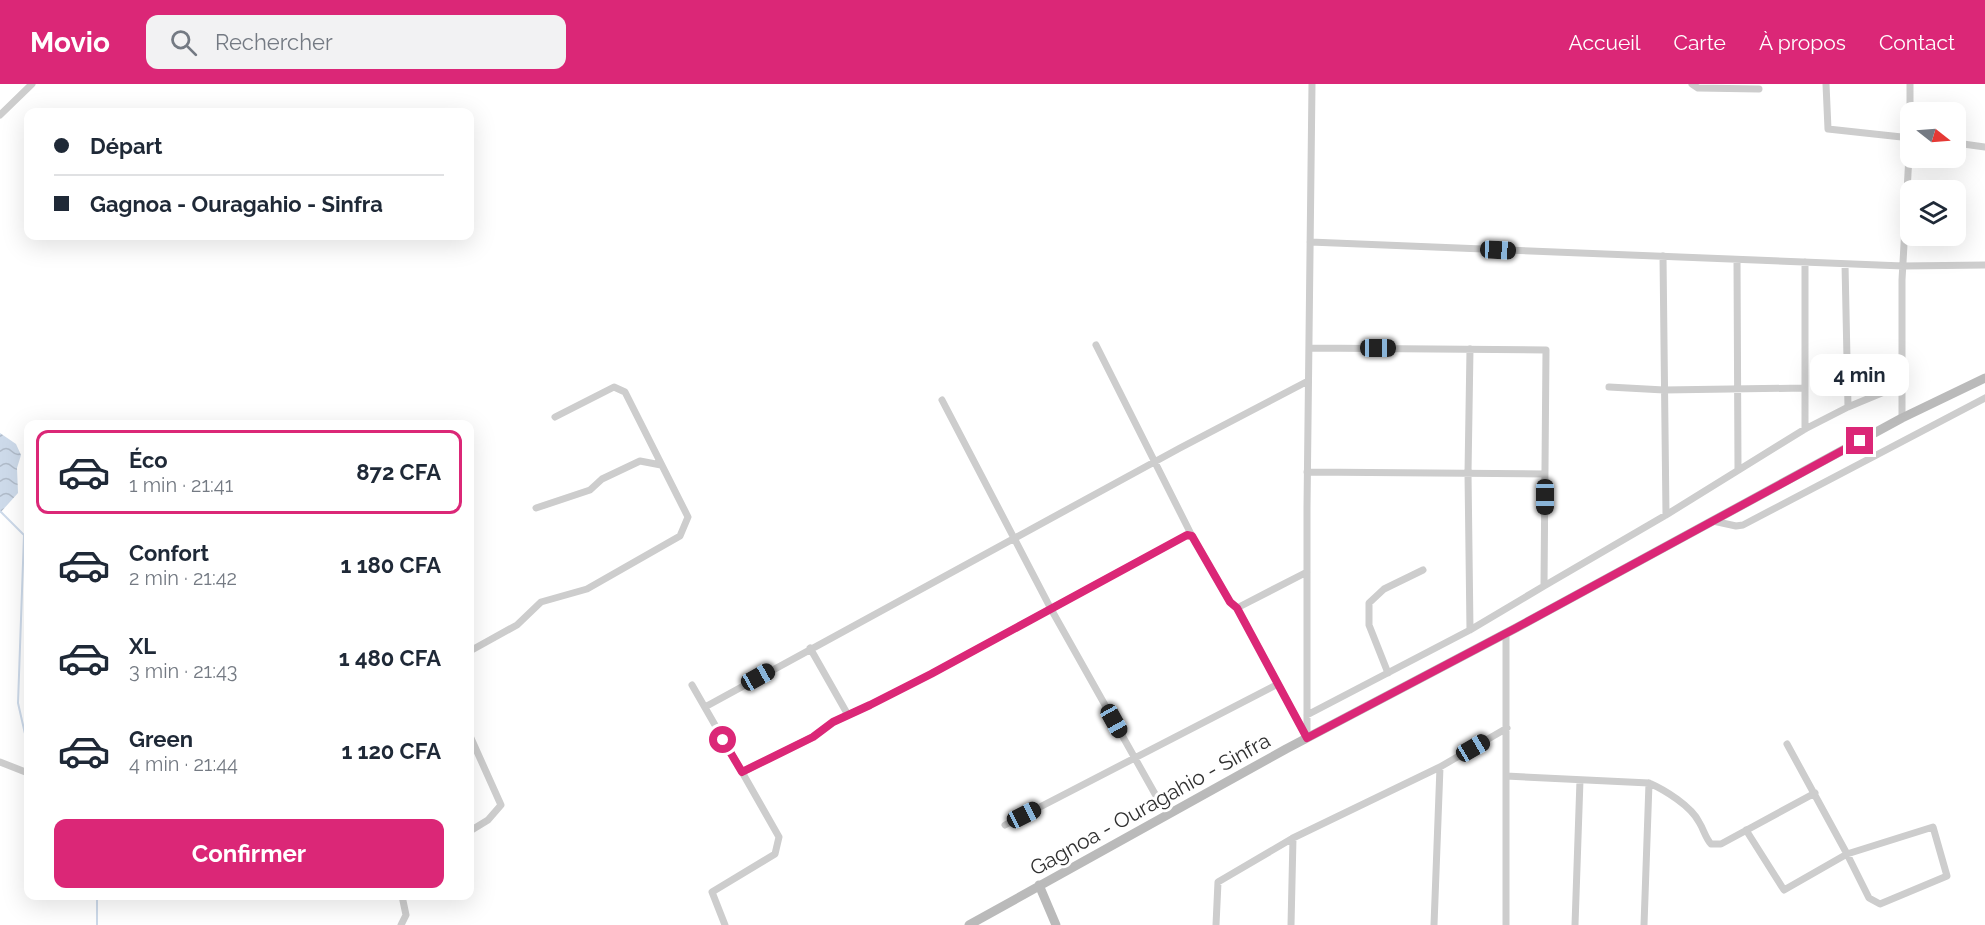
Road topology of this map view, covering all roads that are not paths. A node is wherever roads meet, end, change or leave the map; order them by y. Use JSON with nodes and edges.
{"nodes":[{"id":1,"x":32,"y":84,"type":"edge"},
{"id":2,"x":1312,"y":84,"type":"edge"},
{"id":3,"x":1692,"y":84,"type":"edge"},
{"id":4,"x":1826,"y":84,"type":"edge"},
{"id":5,"x":1910,"y":84,"type":"edge"},
{"id":6,"x":1759,"y":89,"type":"dead end"},
{"id":7,"x":1910,"y":102,"type":"edge"},
{"id":8,"x":0,"y":115,"type":"edge"},
{"id":9,"x":1900,"y":137,"type":"edge"},
{"id":10,"x":1966,"y":144,"type":"edge"},
{"id":11,"x":1985,"y":147,"type":"edge"},
{"id":12,"x":1908,"y":168,"type":"edge"},
{"id":13,"x":1310,"y":242,"type":"junction"},
{"id":14,"x":1663,"y":256,"type":"junction"},
{"id":15,"x":1737,"y":260,"type":"junction"},
{"id":16,"x":1805,"y":262,"type":"junction"},
{"id":17,"x":1845,"y":264,"type":"junction"},
{"id":18,"x":1985,"y":265,"type":"edge"},
{"id":19,"x":1903,"y":266,"type":"junction"},
{"id":20,"x":1096,"y":345,"type":"dead end"},
{"id":21,"x":1309,"y":348,"type":"junction"},
{"id":22,"x":1470,"y":349,"type":"junction"},
{"id":23,"x":1985,"y":378,"type":"edge"},
{"id":24,"x":1308,"y":381,"type":"junction"},
{"id":25,"x":1901,"y":385,"type":"junction"},
{"id":26,"x":1609,"y":387,"type":"dead end"},
{"id":27,"x":1738,"y":388,"type":"junction"},
{"id":28,"x":1805,"y":388,"type":"junction"},
{"id":29,"x":1665,"y":390,"type":"junction"},
{"id":30,"x":1985,"y":398,"type":"edge"},
{"id":31,"x":942,"y":400,"type":"dead end"},
{"id":32,"x":1848,"y":407,"type":"junction"},
{"id":33,"x":555,"y":417,"type":"dead end"},
{"id":34,"x":1902,"y":418,"type":"junction"},
{"id":35,"x":1805,"y":429,"type":"junction"},
{"id":36,"x":1156,"y":462,"type":"junction"},
{"id":37,"x":661,"y":465,"type":"junction"},
{"id":38,"x":1738,"y":470,"type":"junction"},
{"id":39,"x":1307,"y":472,"type":"junction"},
{"id":40,"x":1468,"y":473,"type":"junction"},
{"id":41,"x":1545,"y":474,"type":"junction"},
{"id":42,"x":536,"y":508,"type":"dead end"},
{"id":43,"x":1666,"y":515,"type":"junction"},
{"id":44,"x":1713,"y":521,"type":"junction"},
{"id":45,"x":1192,"y":536,"type":"junction"},
{"id":46,"x":1014,"y":538,"type":"junction"},
{"id":47,"x":1423,"y":570,"type":"dead end"},
{"id":48,"x":1307,"y":572,"type":"junction"},
{"id":49,"x":1544,"y":586,"type":"junction"},
{"id":50,"x":1237,"y":608,"type":"junction"},
{"id":51,"x":1051,"y":609,"type":"junction"},
{"id":52,"x":1470,"y":630,"type":"junction"},
{"id":53,"x":1506,"y":633,"type":"junction"},
{"id":54,"x":810,"y":648,"type":"junction"},
{"id":55,"x":474,"y":649,"type":"edge"},
{"id":56,"x":1388,"y":673,"type":"junction"},
{"id":57,"x":1278,"y":684,"type":"junction"},
{"id":58,"x":692,"y":685,"type":"dead end"},
{"id":59,"x":705,"y":707,"type":"junction"},
{"id":60,"x":848,"y":715,"type":"junction"},
{"id":61,"x":1307,"y":715,"type":"junction"},
{"id":62,"x":1507,"y":728,"type":"junction"},
{"id":63,"x":1307,"y":738,"type":"junction"},
{"id":64,"x":1787,"y":744,"type":"dead end"},
{"id":65,"x":474,"y":745,"type":"edge"},
{"id":66,"x":1135,"y":759,"type":"junction"},
{"id":67,"x":0,"y":762,"type":"edge"},
{"id":68,"x":1440,"y":767,"type":"junction"},
{"id":69,"x":24,"y":771,"type":"edge"},
{"id":70,"x":742,"y":772,"type":"junction"},
{"id":71,"x":1506,"y":776,"type":"junction"},
{"id":72,"x":1580,"y":780,"type":"junction"},
{"id":73,"x":1649,"y":783,"type":"junction"},
{"id":74,"x":1815,"y":793,"type":"junction"},
{"id":75,"x":1160,"y":801,"type":"dead end"},
{"id":76,"x":1005,"y":825,"type":"dead end"},
{"id":77,"x":474,"y":829,"type":"edge"},
{"id":78,"x":1746,"y":830,"type":"junction"},
{"id":79,"x":1293,"y":838,"type":"junction"},
{"id":80,"x":1847,"y":854,"type":"junction"},
{"id":81,"x":1039,"y":885,"type":"junction"},
{"id":82,"x":403,"y":900,"type":"edge"},
{"id":83,"x":401,"y":925,"type":"edge"},
{"id":84,"x":725,"y":925,"type":"edge"},
{"id":85,"x":969,"y":925,"type":"edge"},
{"id":86,"x":1056,"y":925,"type":"edge"},
{"id":87,"x":1216,"y":925,"type":"edge"},
{"id":88,"x":1291,"y":925,"type":"edge"},
{"id":89,"x":1434,"y":925,"type":"edge"},
{"id":90,"x":1506,"y":925,"type":"edge"},
{"id":91,"x":1575,"y":925,"type":"edge"},
{"id":92,"x":1644,"y":925,"type":"edge"}],
"edges":[{"from":1,"to":8,"type":"street"},
{"from":2,"to":13,"type":"street"},
{"from":3,"to":6,"type":"street"},
{"from":4,"to":9,"type":"street"},
{"from":5,"to":7,"type":"street"},
{"from":10,"to":11,"type":"street"},
{"from":12,"to":19,"type":"street"},
{"from":13,"to":14,"type":"street"},
{"from":13,"to":21,"type":"street"},
{"from":14,"to":15,"type":"street"},
{"from":14,"to":29,"type":"street"},
{"from":15,"to":16,"type":"street"},
{"from":15,"to":27,"type":"street"},
{"from":16,"to":17,"type":"street"},
{"from":16,"to":28,"type":"street"},
{"from":17,"to":19,"type":"street"},
{"from":17,"to":32,"type":"street"},
{"from":18,"to":19,"type":"street"},
{"from":19,"to":25,"type":"street"},
{"from":20,"to":36,"type":"street"},
{"from":21,"to":22,"type":"street"},
{"from":21,"to":24,"type":"street"},
{"from":22,"to":40,"type":"street"},
{"from":22,"to":41,"type":"street"},
{"from":23,"to":34,"type":"main road","name":"Gagnoa - Ouragahio - Sinfra"},
{"from":24,"to":36,"type":"street"},
{"from":24,"to":39,"type":"street"},
{"from":25,"to":32,"type":"street"},
{"from":25,"to":34,"type":"street"},
{"from":26,"to":29,"type":"street"},
{"from":27,"to":28,"type":"street"},
{"from":27,"to":29,"type":"street"},
{"from":27,"to":38,"type":"street"},
{"from":28,"to":35,"type":"street"},
{"from":29,"to":43,"type":"street"},
{"from":30,"to":44,"type":"street"},
{"from":31,"to":46,"type":"street"},
{"from":32,"to":35,"type":"street"},
{"from":33,"to":37,"type":"street"},
{"from":34,"to":44,"type":"main road","name":"Gagnoa - Ouragahio - Sinfra"},
{"from":35,"to":38,"type":"street"},
{"from":36,"to":45,"type":"street"},
{"from":36,"to":46,"type":"street"},
{"from":37,"to":42,"type":"street"},
{"from":37,"to":55,"type":"street"},
{"from":38,"to":43,"type":"street"},
{"from":39,"to":40,"type":"street"},
{"from":39,"to":48,"type":"street"},
{"from":40,"to":41,"type":"street"},
{"from":40,"to":52,"type":"street"},
{"from":41,"to":49,"type":"street"},
{"from":43,"to":49,"type":"street"},
{"from":44,"to":53,"type":"main road","name":"Gagnoa - Ouragahio - Sinfra"},
{"from":45,"to":50,"type":"street"},
{"from":45,"to":51,"type":"street"},
{"from":46,"to":51,"type":"street"},
{"from":46,"to":54,"type":"street"},
{"from":47,"to":56,"type":"street"},
{"from":48,"to":50,"type":"street"},
{"from":48,"to":61,"type":"street"},
{"from":49,"to":52,"type":"street"},
{"from":50,"to":57,"type":"street"},
{"from":51,"to":60,"type":"street"},
{"from":51,"to":66,"type":"street"},
{"from":52,"to":56,"type":"street"},
{"from":53,"to":62,"type":"street"},
{"from":53,"to":63,"type":"main road","name":"Gagnoa - Ouragahio - Sinfra"},
{"from":54,"to":59,"type":"street"},
{"from":54,"to":60,"type":"street"},
{"from":56,"to":61,"type":"street"},
{"from":57,"to":63,"type":"street"},
{"from":57,"to":66,"type":"street"},
{"from":58,"to":59,"type":"street"},
{"from":59,"to":70,"type":"street"},
{"from":60,"to":70,"type":"street"},
{"from":61,"to":63,"type":"street"},
{"from":62,"to":68,"type":"street"},
{"from":62,"to":71,"type":"street"},
{"from":63,"to":81,"type":"main road","name":"Gagnoa - Ouragahio - Sinfra"},
{"from":64,"to":74,"type":"street"},
{"from":65,"to":77,"type":"street"},
{"from":66,"to":75,"type":"street"},
{"from":66,"to":76,"type":"street"},
{"from":67,"to":69,"type":"street"},
{"from":68,"to":79,"type":"street"},
{"from":68,"to":89,"type":"street"},
{"from":70,"to":84,"type":"street"},
{"from":71,"to":72,"type":"street"},
{"from":71,"to":90,"type":"street"},
{"from":72,"to":73,"type":"street"},
{"from":72,"to":91,"type":"street"},
{"from":73,"to":78,"type":"street"},
{"from":73,"to":92,"type":"street"},
{"from":74,"to":78,"type":"street"},
{"from":74,"to":80,"type":"street"},
{"from":78,"to":80,"type":"street"},
{"from":79,"to":87,"type":"street"},
{"from":79,"to":88,"type":"street"},
{"from":80,"to":80,"type":"street"},
{"from":81,"to":85,"type":"main road","name":"Gagnoa - Ouragahio - Sinfra"},
{"from":81,"to":86,"type":"main road"},
{"from":82,"to":83,"type":"street"}]}
